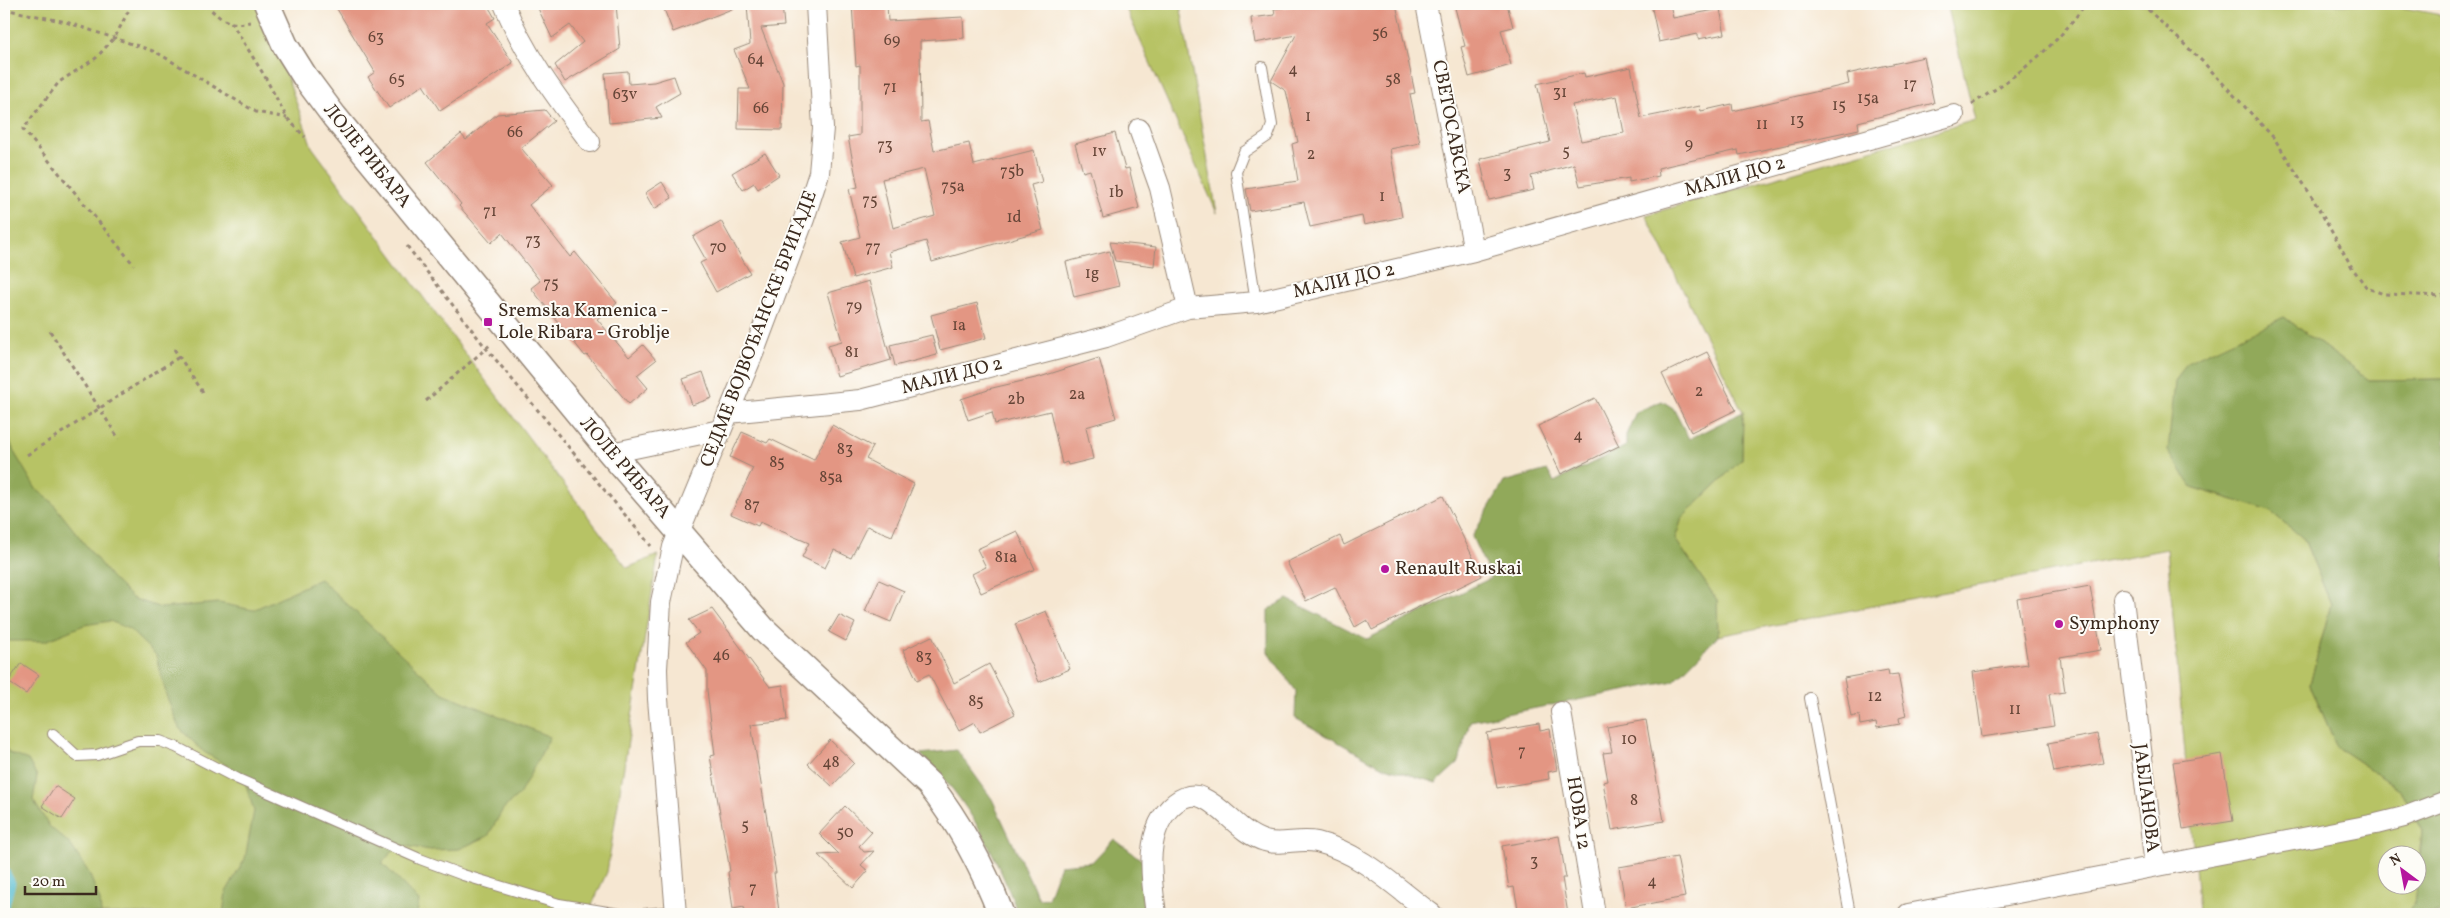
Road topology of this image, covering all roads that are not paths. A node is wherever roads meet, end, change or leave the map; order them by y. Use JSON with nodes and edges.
{"nodes":[{"id":1,"x":504,"y":4,"type":"edge"},
{"id":2,"x":816,"y":4,"type":"edge"},
{"id":3,"x":1426,"y":4,"type":"edge"},
{"id":4,"x":270,"y":11,"type":"edge"},
{"id":5,"x":1262,"y":67,"type":"dead end"},
{"id":6,"x":1954,"y":115,"type":"road end"},
{"id":7,"x":1139,"y":129,"type":"dead end"},
{"id":8,"x":590,"y":142,"type":"dead end"},
{"id":9,"x":1474,"y":251,"type":"junction"},
{"id":10,"x":1256,"y":302,"type":"junction"},
{"id":11,"x":1188,"y":308,"type":"junction"},
{"id":12,"x":724,"y":421,"type":"junction"},
{"id":13,"x":611,"y":453,"type":"junction"},
{"id":14,"x":679,"y":531,"type":"junction"},
{"id":15,"x":2124,"y":599,"type":"dead end"},
{"id":16,"x":1810,"y":698,"type":"dead end"},
{"id":17,"x":1562,"y":712,"type":"dead end"},
{"id":18,"x":52,"y":734,"type":"dead end"},
{"id":19,"x":2446,"y":801,"type":"edge"},
{"id":20,"x":2155,"y":866,"type":"junction"},
{"id":21,"x":675,"y":913,"type":"edge"},
{"id":22,"x":620,"y":914,"type":"edge"},
{"id":23,"x":643,"y":914,"type":"edge"},
{"id":24,"x":1001,"y":914,"type":"edge"},
{"id":25,"x":1156,"y":914,"type":"edge"},
{"id":26,"x":1432,"y":914,"type":"edge"},
{"id":27,"x":1595,"y":914,"type":"edge"},
{"id":28,"x":1850,"y":914,"type":"edge"},
{"id":29,"x":1908,"y":914,"type":"edge"}],
"edges":[{"from":1,"to":8,"type":"street"},
{"from":2,"to":12,"type":"street","name":"СЕДМЕ ВОЈВОЂАНСКЕ БРИГАДЕ"},
{"from":3,"to":9,"type":"street","name":"СВЕТОСАВСКА"},
{"from":4,"to":13,"type":"street","name":"ЛОЛЕ РИБАРА"},
{"from":5,"to":10,"type":"lane"},
{"from":6,"to":9,"type":"street","name":"МАЛИ ДО 2"},
{"from":7,"to":11,"type":"street"},
{"from":9,"to":10,"type":"street","name":"МАЛИ ДО 2"},
{"from":10,"to":11,"type":"street","name":"МАЛИ ДО 2"},
{"from":11,"to":12,"type":"street","name":"МАЛИ ДО 2"},
{"from":12,"to":13,"type":"street","name":"МАЛИ ДО 2"},
{"from":12,"to":14,"type":"street","name":"СЕДМЕ ВОЈВОЂАНСКЕ БРИГАДЕ"},
{"from":13,"to":14,"type":"street","name":"ЛОЛЕ РИБАРА"},
{"from":14,"to":21,"type":"street","name":"СЕДМЕ ВОЈВОЂАНСКЕ БРИГАДЕ"},
{"from":14,"to":24,"type":"street","name":"ЛОЛЕ РИБАРА"},
{"from":15,"to":20,"type":"street","name":"ЈАБЛАНОВА"},
{"from":16,"to":28,"type":"lane"},
{"from":17,"to":27,"type":"street","name":"НОВА 12"},
{"from":18,"to":22,"type":"lane"},
{"from":19,"to":20,"type":"street"},
{"from":20,"to":29,"type":"street","name":"ЈАБЛАНОВА"},
{"from":21,"to":23,"type":"lane"},
{"from":25,"to":26,"type":"street"}]}
